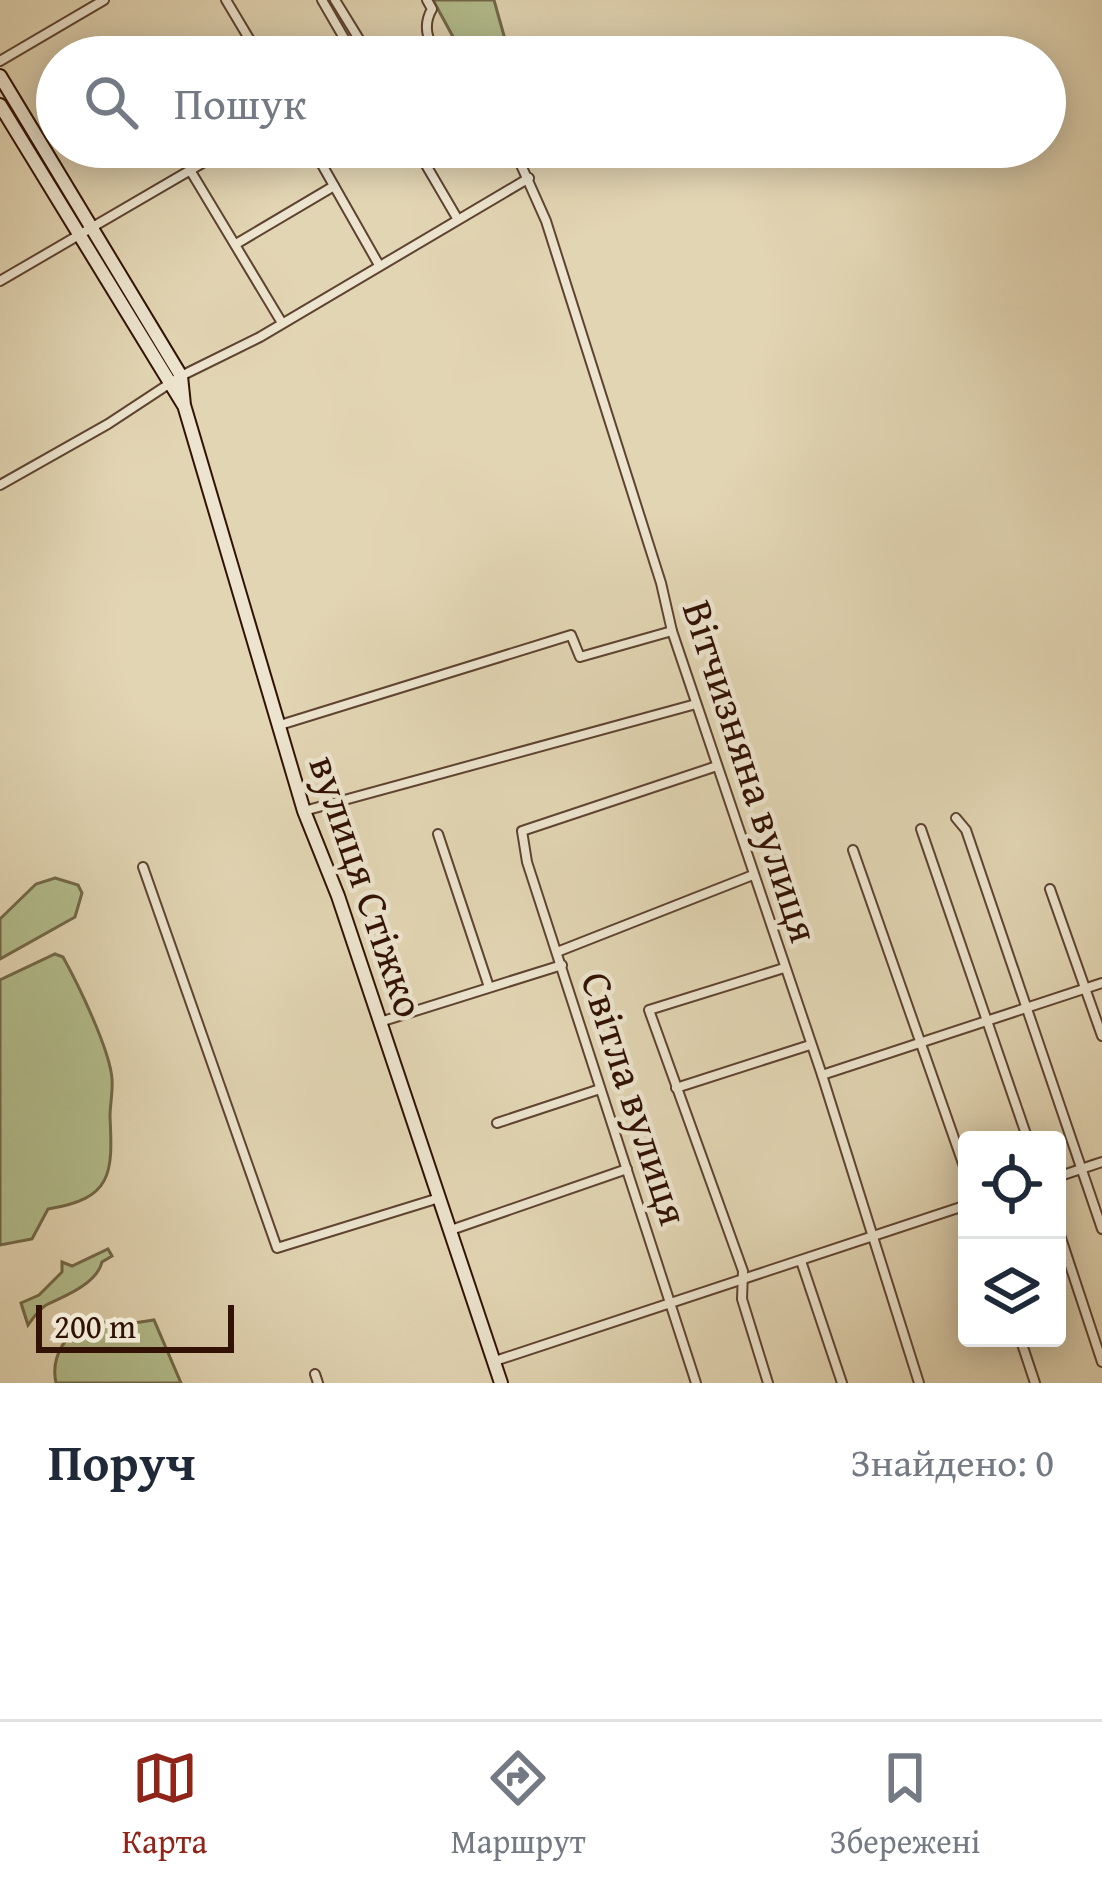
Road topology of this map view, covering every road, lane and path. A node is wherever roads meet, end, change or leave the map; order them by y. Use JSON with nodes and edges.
{"nodes":[{"id":1,"x":104,"y":0,"type":"edge"},
{"id":2,"x":226,"y":0,"type":"edge"},
{"id":3,"x":322,"y":0,"type":"edge"},
{"id":4,"x":335,"y":0,"type":"edge"},
{"id":5,"x":428,"y":0,"type":"edge"},
{"id":6,"x":43,"y":36,"type":"edge"},
{"id":7,"x":247,"y":36,"type":"edge"},
{"id":8,"x":343,"y":36,"type":"edge"},
{"id":9,"x":357,"y":36,"type":"edge"},
{"id":10,"x":428,"y":36,"type":"edge"},
{"id":11,"x":36,"y":40,"type":"edge"},
{"id":12,"x":0,"y":61,"type":"edge"},
{"id":13,"x":0,"y":76,"type":"edge"},
{"id":14,"x":0,"y":105,"type":"edge"},
{"id":15,"x":36,"y":135,"type":"edge"},
{"id":16,"x":36,"y":165,"type":"edge"},
{"id":17,"x":38,"y":168,"type":"edge"},
{"id":18,"x":56,"y":168,"type":"edge"},
{"id":19,"x":193,"y":168,"type":"edge"},
{"id":20,"x":324,"y":168,"type":"edge"},
{"id":21,"x":428,"y":168,"type":"edge"},
{"id":22,"x":524,"y":168,"type":"edge"},
{"id":23,"x":190,"y":170,"type":"junction"},
{"id":24,"x":529,"y":178,"type":"junction"},
{"id":25,"x":334,"y":186,"type":"junction"},
{"id":26,"x":457,"y":218,"type":"junction"},
{"id":27,"x":92,"y":228,"type":"junction"},
{"id":28,"x":78,"y":236,"type":"junction"},
{"id":29,"x":236,"y":244,"type":"junction"},
{"id":30,"x":379,"y":265,"type":"junction"},
{"id":31,"x":0,"y":281,"type":"edge"},
{"id":32,"x":283,"y":323,"type":"junction"},
{"id":33,"x":175,"y":380,"type":"junction"},
{"id":34,"x":0,"y":484,"type":"edge"},
{"id":35,"x":672,"y":631,"type":"junction"},
{"id":36,"x":697,"y":704,"type":"junction"},
{"id":37,"x":280,"y":725,"type":"junction"},
{"id":38,"x":717,"y":766,"type":"junction"},
{"id":39,"x":304,"y":811,"type":"junction"},
{"id":40,"x":956,"y":818,"type":"dead end"},
{"id":41,"x":921,"y":830,"type":"dead end"},
{"id":42,"x":437,"y":833,"type":"dead end"},
{"id":43,"x":853,"y":850,"type":"dead end"},
{"id":44,"x":143,"y":867,"type":"dead end"},
{"id":45,"x":753,"y":874,"type":"junction"},
{"id":46,"x":1051,"y":889,"type":"dead end"},
{"id":47,"x":557,"y":952,"type":"junction"},
{"id":48,"x":562,"y":965,"type":"junction"},
{"id":49,"x":784,"y":968,"type":"junction"},
{"id":50,"x":1102,"y":983,"type":"edge"},
{"id":51,"x":489,"y":987,"type":"junction"},
{"id":52,"x":1085,"y":989,"type":"junction"},
{"id":53,"x":1028,"y":1008,"type":"junction"},
{"id":54,"x":988,"y":1022,"type":"junction"},
{"id":55,"x":379,"y":1023,"type":"junction"},
{"id":56,"x":1102,"y":1036,"type":"edge"},
{"id":57,"x":923,"y":1042,"type":"junction"},
{"id":58,"x":810,"y":1045,"type":"junction"},
{"id":59,"x":822,"y":1075,"type":"junction"},
{"id":60,"x":676,"y":1088,"type":"junction"},
{"id":61,"x":600,"y":1089,"type":"junction"},
{"id":62,"x":497,"y":1123,"type":"dead end"},
{"id":63,"x":1025,"y":1131,"type":"edge"},
{"id":64,"x":958,"y":1148,"type":"edge"},
{"id":65,"x":1102,"y":1162,"type":"edge"},
{"id":66,"x":1082,"y":1168,"type":"junction"},
{"id":67,"x":627,"y":1169,"type":"junction"},
{"id":68,"x":1066,"y":1174,"type":"edge"},
{"id":69,"x":440,"y":1197,"type":"junction"},
{"id":70,"x":958,"y":1208,"type":"edge"},
{"id":71,"x":1102,"y":1229,"type":"edge"},
{"id":72,"x":451,"y":1230,"type":"junction"},
{"id":73,"x":873,"y":1238,"type":"junction"},
{"id":74,"x":1061,"y":1239,"type":"edge"},
{"id":75,"x":801,"y":1261,"type":"junction"},
{"id":76,"x":743,"y":1277,"type":"junction"},
{"id":77,"x":670,"y":1304,"type":"junction"},
{"id":78,"x":1023,"y":1347,"type":"edge"},
{"id":79,"x":494,"y":1361,"type":"junction"},
{"id":80,"x":1102,"y":1361,"type":"edge"},
{"id":81,"x":501,"y":1383,"type":"edge"},
{"id":82,"x":696,"y":1383,"type":"edge"},
{"id":83,"x":768,"y":1383,"type":"edge"},
{"id":84,"x":842,"y":1383,"type":"edge"},
{"id":85,"x":919,"y":1383,"type":"edge"},
{"id":86,"x":1035,"y":1383,"type":"edge"}],
"edges":[{"from":1,"to":6,"type":"street"},
{"from":2,"to":7,"type":"street"},
{"from":3,"to":8,"type":"street"},
{"from":4,"to":9,"type":"street"},
{"from":5,"to":10,"type":"street"},
{"from":11,"to":12,"type":"street"},
{"from":13,"to":15,"type":"street","name":"вулиця Стіжко"},
{"from":14,"to":16,"type":"street","name":"вулиця Стіжко"},
{"from":17,"to":28,"type":"street","name":"вулиця Стіжко"},
{"from":18,"to":27,"type":"street","name":"вулиця Стіжко"},
{"from":19,"to":23,"type":"street"},
{"from":20,"to":25,"type":"street"},
{"from":21,"to":26,"type":"street"},
{"from":22,"to":24,"type":"street","name":"Вітчизняна вулиця"},
{"from":23,"to":27,"type":"street"},
{"from":23,"to":29,"type":"street"},
{"from":24,"to":26,"type":"street"},
{"from":24,"to":35,"type":"street","name":"Вітчизняна вулиця"},
{"from":25,"to":29,"type":"street"},
{"from":25,"to":30,"type":"street"},
{"from":26,"to":30,"type":"street"},
{"from":27,"to":28,"type":"street"},
{"from":27,"to":33,"type":"street","name":"вулиця Стіжко"},
{"from":28,"to":31,"type":"street"},
{"from":28,"to":33,"type":"street","name":"вулиця Стіжко"},
{"from":29,"to":32,"type":"street"},
{"from":30,"to":32,"type":"street"},
{"from":32,"to":33,"type":"street"},
{"from":33,"to":34,"type":"street"},
{"from":33,"to":37,"type":"street","name":"вулиця Стіжко"},
{"from":35,"to":36,"type":"street","name":"Вітчизняна вулиця"},
{"from":35,"to":37,"type":"street"},
{"from":36,"to":38,"type":"street","name":"Вітчизняна вулиця"},
{"from":36,"to":39,"type":"street"},
{"from":37,"to":39,"type":"street","name":"вулиця Стіжко"},
{"from":38,"to":45,"type":"street","name":"Вітчизняна вулиця"},
{"from":38,"to":47,"type":"street","name":"Світла вулиця"},
{"from":39,"to":55,"type":"street","name":"вулиця Стіжко"},
{"from":40,"to":53,"type":"street"},
{"from":41,"to":54,"type":"street"},
{"from":42,"to":51,"type":"street","name":"вулиця Стіжко"},
{"from":43,"to":57,"type":"street"},
{"from":44,"to":69,"type":"street"},
{"from":45,"to":47,"type":"street"},
{"from":45,"to":49,"type":"street","name":"Вітчизняна вулиця"},
{"from":46,"to":52,"type":"street"},
{"from":47,"to":48,"type":"street","name":"Світла вулиця"},
{"from":48,"to":51,"type":"street"},
{"from":48,"to":61,"type":"street","name":"Світла вулиця"},
{"from":49,"to":58,"type":"street","name":"Вітчизняна вулиця"},
{"from":49,"to":60,"type":"street"},
{"from":50,"to":52,"type":"street"},
{"from":51,"to":55,"type":"street"},
{"from":52,"to":53,"type":"street"},
{"from":52,"to":56,"type":"street"},
{"from":53,"to":54,"type":"street"},
{"from":53,"to":66,"type":"street"},
{"from":54,"to":57,"type":"street"},
{"from":54,"to":63,"type":"street"},
{"from":55,"to":69,"type":"street","name":"вулиця Стіжко"},
{"from":57,"to":59,"type":"street"},
{"from":57,"to":64,"type":"street"},
{"from":58,"to":59,"type":"street","name":"Вітчизняна вулиця"},
{"from":58,"to":60,"type":"street"},
{"from":59,"to":73,"type":"street","name":"Вітчизняна вулиця"},
{"from":60,"to":76,"type":"street"},
{"from":61,"to":62,"type":"street"},
{"from":61,"to":67,"type":"street","name":"Світла вулиця"},
{"from":65,"to":66,"type":"street"},
{"from":66,"to":68,"type":"street"},
{"from":66,"to":71,"type":"street"},
{"from":67,"to":72,"type":"street"},
{"from":67,"to":77,"type":"street","name":"Світла вулиця"},
{"from":69,"to":72,"type":"street","name":"вулиця Стіжко"},
{"from":70,"to":73,"type":"street"},
{"from":72,"to":79,"type":"street","name":"вулиця Стіжко"},
{"from":73,"to":75,"type":"street"},
{"from":73,"to":85,"type":"street","name":"Вітчизняна вулиця"},
{"from":74,"to":80,"type":"street"},
{"from":75,"to":76,"type":"street"},
{"from":75,"to":84,"type":"street"},
{"from":76,"to":77,"type":"street"},
{"from":76,"to":83,"type":"street"},
{"from":77,"to":79,"type":"street"},
{"from":77,"to":82,"type":"street","name":"Світла вулиця"},
{"from":78,"to":86,"type":"street"},
{"from":79,"to":81,"type":"street","name":"вулиця Стіжко"}]}
